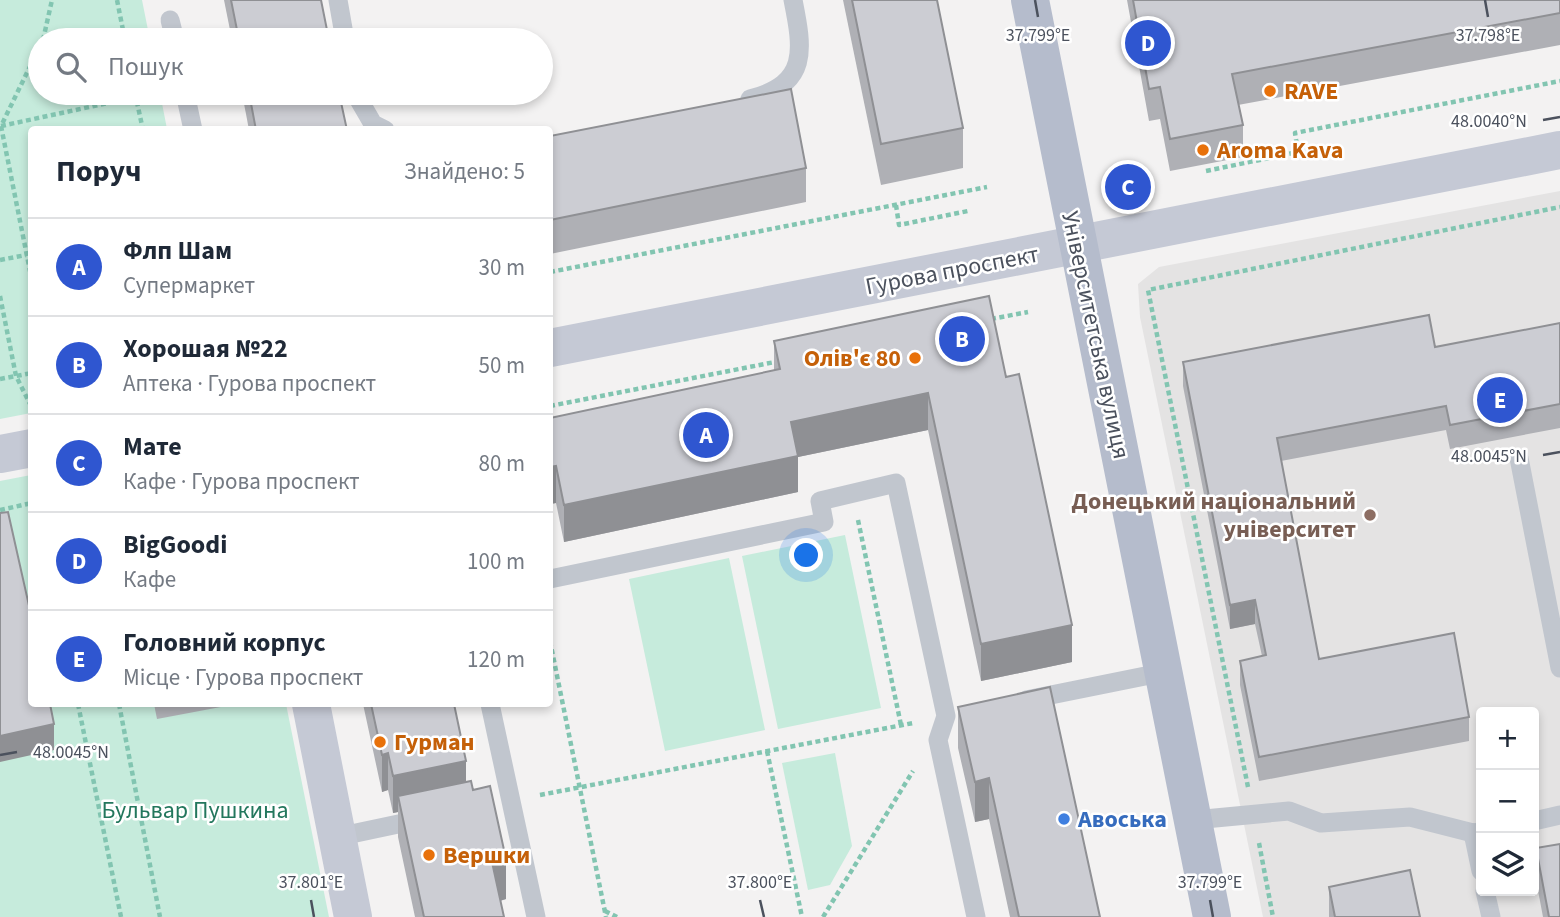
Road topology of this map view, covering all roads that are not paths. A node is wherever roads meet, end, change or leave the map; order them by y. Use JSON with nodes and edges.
{"nodes":[{"id":1,"x":338,"y":0,"type":"edge"},
{"id":2,"x":793,"y":0,"type":"edge"},
{"id":3,"x":1030,"y":0,"type":"edge"},
{"id":4,"x":170,"y":20,"type":"dead end"},
{"id":5,"x":172,"y":28,"type":"edge"},
{"id":6,"x":343,"y":28,"type":"edge"},
{"id":7,"x":726,"y":104,"type":"edge"},
{"id":8,"x":188,"y":105,"type":"edge"},
{"id":9,"x":362,"y":105,"type":"edge"},
{"id":10,"x":192,"y":126,"type":"edge"},
{"id":11,"x":377,"y":126,"type":"edge"},
{"id":12,"x":1560,"y":150,"type":"edge"},
{"id":13,"x":1077,"y":246,"type":"junction"},
{"id":14,"x":553,"y":347,"type":"edge"},
{"id":15,"x":28,"y":449,"type":"edge"},
{"id":16,"x":0,"y":454,"type":"edge"},
{"id":17,"x":1519,"y":458,"type":"dead end"},
{"id":18,"x":553,"y":578,"type":"edge"},
{"id":19,"x":1560,"y":667,"type":"edge"},
{"id":20,"x":1165,"y":672,"type":"junction"},
{"id":21,"x":1001,"y":705,"type":"edge"},
{"id":22,"x":311,"y":707,"type":"edge"},
{"id":23,"x":490,"y":707,"type":"edge"},
{"id":24,"x":444,"y":815,"type":"edge"},
{"id":25,"x":1560,"y":816,"type":"edge"},
{"id":26,"x":1194,"y":820,"type":"junction"},
{"id":27,"x":1539,"y":820,"type":"edge"},
{"id":28,"x":1476,"y":832,"type":"edge"},
{"id":29,"x":337,"y":837,"type":"junction"},
{"id":30,"x":1486,"y":896,"type":"edge"},
{"id":31,"x":353,"y":917,"type":"edge"},
{"id":32,"x":536,"y":917,"type":"edge"},
{"id":33,"x":976,"y":917,"type":"edge"},
{"id":34,"x":1212,"y":917,"type":"edge"},
{"id":35,"x":1491,"y":917,"type":"edge"}],
"edges":[{"from":1,"to":6,"type":"lane"},
{"from":2,"to":7,"type":"lane"},
{"from":3,"to":13,"type":"main road","name":"Університетська вулиця"},
{"from":4,"to":5,"type":"lane"},
{"from":8,"to":10,"type":"lane"},
{"from":9,"to":11,"type":"lane"},
{"from":12,"to":13,"type":"street","name":"Гурова проспект"},
{"from":13,"to":14,"type":"street","name":"Гурова проспект"},
{"from":13,"to":20,"type":"main road","name":"Університетська вулиця"},
{"from":15,"to":16,"type":"street"},
{"from":17,"to":19,"type":"lane"},
{"from":18,"to":33,"type":"lane"},
{"from":20,"to":21,"type":"lane"},
{"from":20,"to":26,"type":"main road","name":"Університетська вулиця"},
{"from":22,"to":29,"type":"street"},
{"from":23,"to":32,"type":"lane"},
{"from":24,"to":29,"type":"lane"},
{"from":25,"to":27,"type":"lane"},
{"from":26,"to":28,"type":"lane"},
{"from":26,"to":34,"type":"main road","name":"Університетська вулиця"},
{"from":29,"to":31,"type":"street"},
{"from":30,"to":35,"type":"lane"}]}
